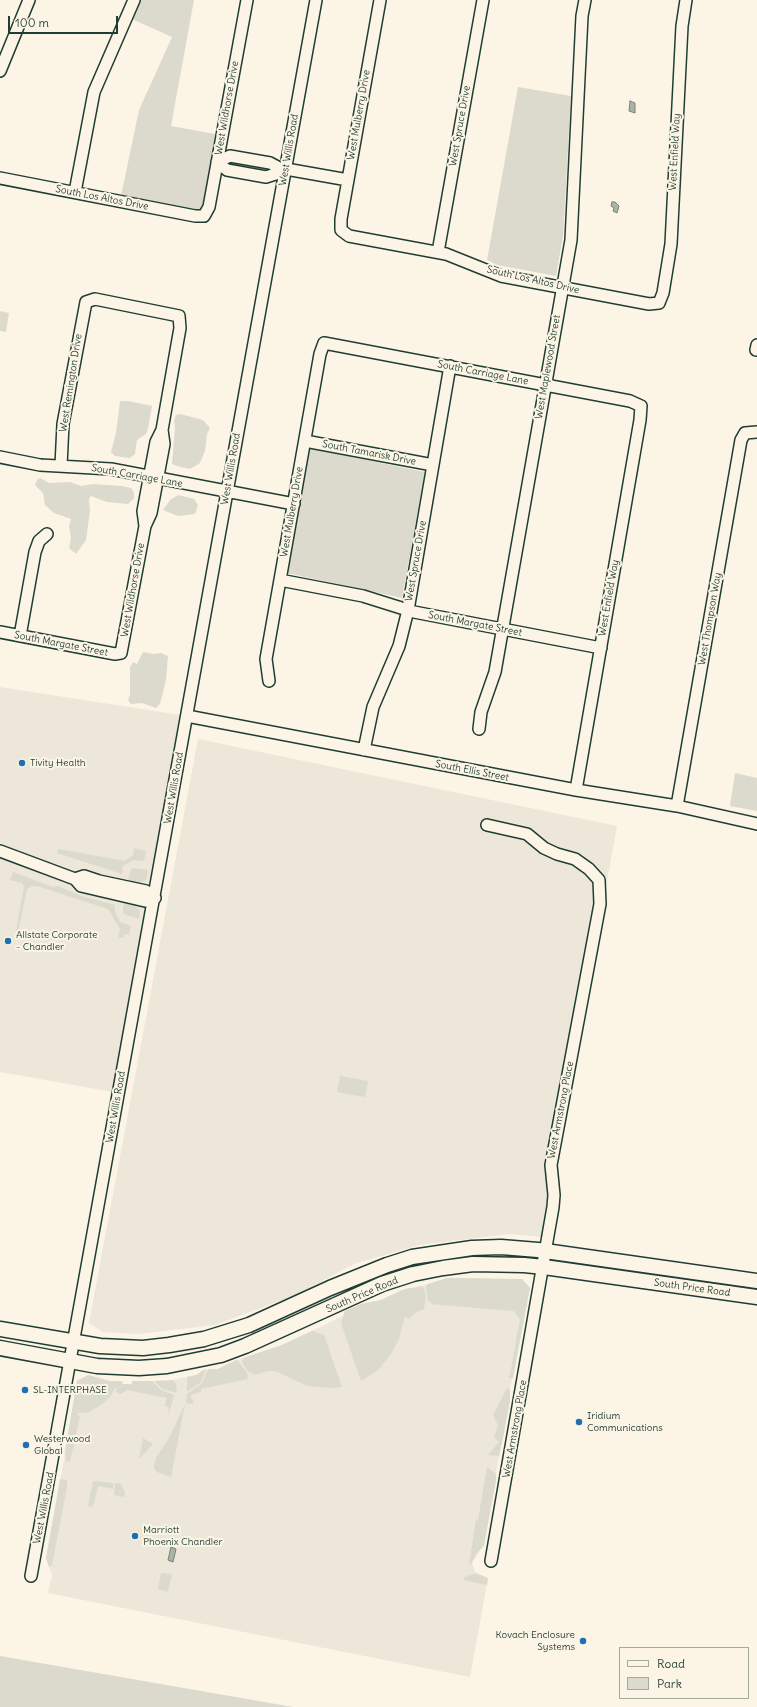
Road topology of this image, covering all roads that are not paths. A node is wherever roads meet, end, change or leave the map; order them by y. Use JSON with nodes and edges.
{"nodes":[{"id":1,"x":29,"y":0,"type":"edge"},
{"id":2,"x":134,"y":0,"type":"edge"},
{"id":3,"x":247,"y":0,"type":"edge"},
{"id":4,"x":316,"y":0,"type":"edge"},
{"id":5,"x":380,"y":0,"type":"edge"},
{"id":6,"x":483,"y":0,"type":"edge"},
{"id":7,"x":585,"y":0,"type":"edge"},
{"id":8,"x":686,"y":0,"type":"edge"},
{"id":9,"x":0,"y":71,"type":"edge"},
{"id":10,"x":217,"y":162,"type":"junction"},
{"id":11,"x":286,"y":170,"type":"junction"},
{"id":12,"x":0,"y":178,"type":"edge"},
{"id":13,"x":348,"y":180,"type":"junction"},
{"id":14,"x":75,"y":192,"type":"junction"},
{"id":15,"x":204,"y":216,"type":"joint"},
{"id":16,"x":341,"y":230,"type":"joint"},
{"id":17,"x":438,"y":252,"type":"junction"},
{"id":18,"x":563,"y":288,"type":"junction"},
{"id":19,"x":86,"y":302,"type":"joint"},
{"id":20,"x":659,"y":303,"type":"joint"},
{"id":21,"x":324,"y":343,"type":"joint"},
{"id":22,"x":450,"y":366,"type":"junction"},
{"id":23,"x":545,"y":385,"type":"junction"},
{"id":24,"x":641,"y":406,"type":"joint"},
{"id":25,"x":757,"y":432,"type":"edge"},
{"id":26,"x":305,"y":441,"type":"junction"},
{"id":27,"x":0,"y":457,"type":"edge"},
{"id":28,"x":433,"y":465,"type":"junction"},
{"id":29,"x":61,"y":466,"type":"junction"},
{"id":30,"x":153,"y":477,"type":"junction"},
{"id":31,"x":226,"y":492,"type":"junction"},
{"id":32,"x":294,"y":504,"type":"junction"},
{"id":33,"x":47,"y":534,"type":"dead end"},
{"id":34,"x":280,"y":580,"type":"junction"},
{"id":35,"x":408,"y":610,"type":"junction"},
{"id":36,"x":502,"y":630,"type":"junction"},
{"id":37,"x":0,"y":632,"type":"edge"},
{"id":38,"x":20,"y":636,"type":"junction"},
{"id":39,"x":601,"y":648,"type":"junction"},
{"id":40,"x":121,"y":653,"type":"joint"},
{"id":41,"x":270,"y":681,"type":"dead end"},
{"id":42,"x":187,"y":716,"type":"junction"},
{"id":43,"x":479,"y":729,"type":"dead end"},
{"id":44,"x":364,"y":750,"type":"junction"},
{"id":45,"x":576,"y":790,"type":"junction"},
{"id":46,"x":677,"y":806,"type":"junction"},
{"id":47,"x":487,"y":824,"type":"dead end"},
{"id":48,"x":757,"y":824,"type":"edge"},
{"id":49,"x":0,"y":851,"type":"edge"},
{"id":50,"x":155,"y":898,"type":"junction"},
{"id":51,"x":546,"y":1252,"type":"junction"},
{"id":52,"x":387,"y":1265,"type":"junction"},
{"id":53,"x":544,"y":1267,"type":"junction"},
{"id":54,"x":757,"y":1281,"type":"edge"},
{"id":55,"x":315,"y":1295,"type":"junction"},
{"id":56,"x":757,"y":1297,"type":"edge"},
{"id":57,"x":326,"y":1310,"type":"junction"},
{"id":58,"x":0,"y":1328,"type":"edge"},
{"id":59,"x":74,"y":1343,"type":"junction"},
{"id":60,"x":250,"y":1344,"type":"junction"},
{"id":61,"x":0,"y":1348,"type":"edge"},
{"id":62,"x":70,"y":1362,"type":"junction"},
{"id":63,"x":491,"y":1561,"type":"dead end"},
{"id":64,"x":31,"y":1576,"type":"dead end"}],
"edges":[{"from":1,"to":9,"type":"street"},
{"from":2,"to":14,"type":"street"},
{"from":3,"to":10,"type":"street","name":"West Wildhorse Drive"},
{"from":4,"to":11,"type":"street","name":"West Willis Road"},
{"from":5,"to":13,"type":"street","name":"West Mulberry Drive"},
{"from":6,"to":17,"type":"street","name":"West Spruce Drive"},
{"from":7,"to":18,"type":"street","name":"West Maplewood Street"},
{"from":8,"to":20,"type":"street","name":"West Enfield Way"},
{"from":10,"to":11,"type":"street"},
{"from":10,"to":15,"type":"street","name":"West Wildhorse Drive"},
{"from":11,"to":13,"type":"street"},
{"from":11,"to":31,"type":"street","name":"West Willis Road"},
{"from":12,"to":14,"type":"street","name":"South Los Altos Drive"},
{"from":13,"to":16,"type":"street","name":"West Mulberry Drive"},
{"from":14,"to":15,"type":"street","name":"South Los Altos Drive"},
{"from":16,"to":17,"type":"street","name":"South Los Altos Drive"},
{"from":17,"to":18,"type":"street","name":"South Los Altos Drive"},
{"from":18,"to":20,"type":"street","name":"South Los Altos Drive"},
{"from":18,"to":23,"type":"street","name":"West Maplewood Street"},
{"from":19,"to":29,"type":"street","name":"West Remington Drive"},
{"from":19,"to":30,"type":"street","name":"West Wildhorse Drive"},
{"from":21,"to":22,"type":"street","name":"South Carriage Lane"},
{"from":21,"to":26,"type":"street","name":"West Mulberry Drive"},
{"from":22,"to":23,"type":"street","name":"South Carriage Lane"},
{"from":22,"to":28,"type":"street","name":"West Spruce Drive"},
{"from":23,"to":24,"type":"street","name":"South Carriage Lane"},
{"from":23,"to":36,"type":"street","name":"West Maplewood Street"},
{"from":24,"to":39,"type":"street","name":"West Enfield Way"},
{"from":25,"to":46,"type":"street","name":"West Thompson Way"},
{"from":26,"to":28,"type":"street","name":"South Tamarisk Drive"},
{"from":26,"to":32,"type":"street","name":"West Mulberry Drive"},
{"from":27,"to":29,"type":"street","name":"South Carriage Lane"},
{"from":28,"to":35,"type":"street","name":"West Spruce Drive"},
{"from":29,"to":30,"type":"street","name":"South Carriage Lane"},
{"from":30,"to":31,"type":"street","name":"South Carriage Lane"},
{"from":30,"to":40,"type":"street","name":"West Wildhorse Drive"},
{"from":31,"to":32,"type":"street","name":"South Carriage Lane"},
{"from":31,"to":42,"type":"street","name":"West Willis Road"},
{"from":32,"to":34,"type":"street","name":"West Mulberry Drive"},
{"from":33,"to":38,"type":"street"},
{"from":34,"to":35,"type":"street","name":"South Margate Street"},
{"from":34,"to":41,"type":"street","name":"West Mulberry Drive"},
{"from":35,"to":36,"type":"street","name":"South Margate Street"},
{"from":35,"to":44,"type":"street","name":"West Spruce Drive"},
{"from":36,"to":39,"type":"street","name":"South Margate Street"},
{"from":36,"to":43,"type":"street","name":"West Maplewood Street"},
{"from":37,"to":38,"type":"street","name":"South Margate Street"},
{"from":38,"to":40,"type":"street","name":"South Margate Street"},
{"from":39,"to":45,"type":"street","name":"West Enfield Way"},
{"from":42,"to":44,"type":"street","name":"South Ellis Street"},
{"from":42,"to":50,"type":"street","name":"West Willis Road"},
{"from":44,"to":45,"type":"street","name":"South Ellis Street"},
{"from":45,"to":46,"type":"street","name":"South Ellis Street"},
{"from":46,"to":48,"type":"street","name":"South Ellis Street"},
{"from":47,"to":51,"type":"street","name":"West Armstrong Place"},
{"from":49,"to":50,"type":"street"},
{"from":50,"to":59,"type":"street","name":"West Willis Road"},
{"from":51,"to":52,"type":"main road","name":"South Price Road"},
{"from":51,"to":53,"type":"street","name":"West Armstrong Place"},
{"from":51,"to":54,"type":"main road","name":"South Price Road"},
{"from":52,"to":55,"type":"main road","name":"South Price Road"},
{"from":52,"to":57,"type":"main road"},
{"from":53,"to":56,"type":"main road","name":"South Price Road"},
{"from":53,"to":57,"type":"main road","name":"South Price Road"},
{"from":53,"to":63,"type":"street","name":"West Armstrong Place"},
{"from":55,"to":59,"type":"main road","name":"South Price Road"},
{"from":55,"to":60,"type":"main road"},
{"from":57,"to":60,"type":"main road","name":"South Price Road"},
{"from":58,"to":59,"type":"main road","name":"South Price Road"},
{"from":59,"to":62,"type":"street","name":"West Willis Road"},
{"from":60,"to":62,"type":"main road","name":"South Price Road"},
{"from":61,"to":62,"type":"main road","name":"South Price Road"},
{"from":62,"to":64,"type":"street","name":"West Willis Road"}]}
